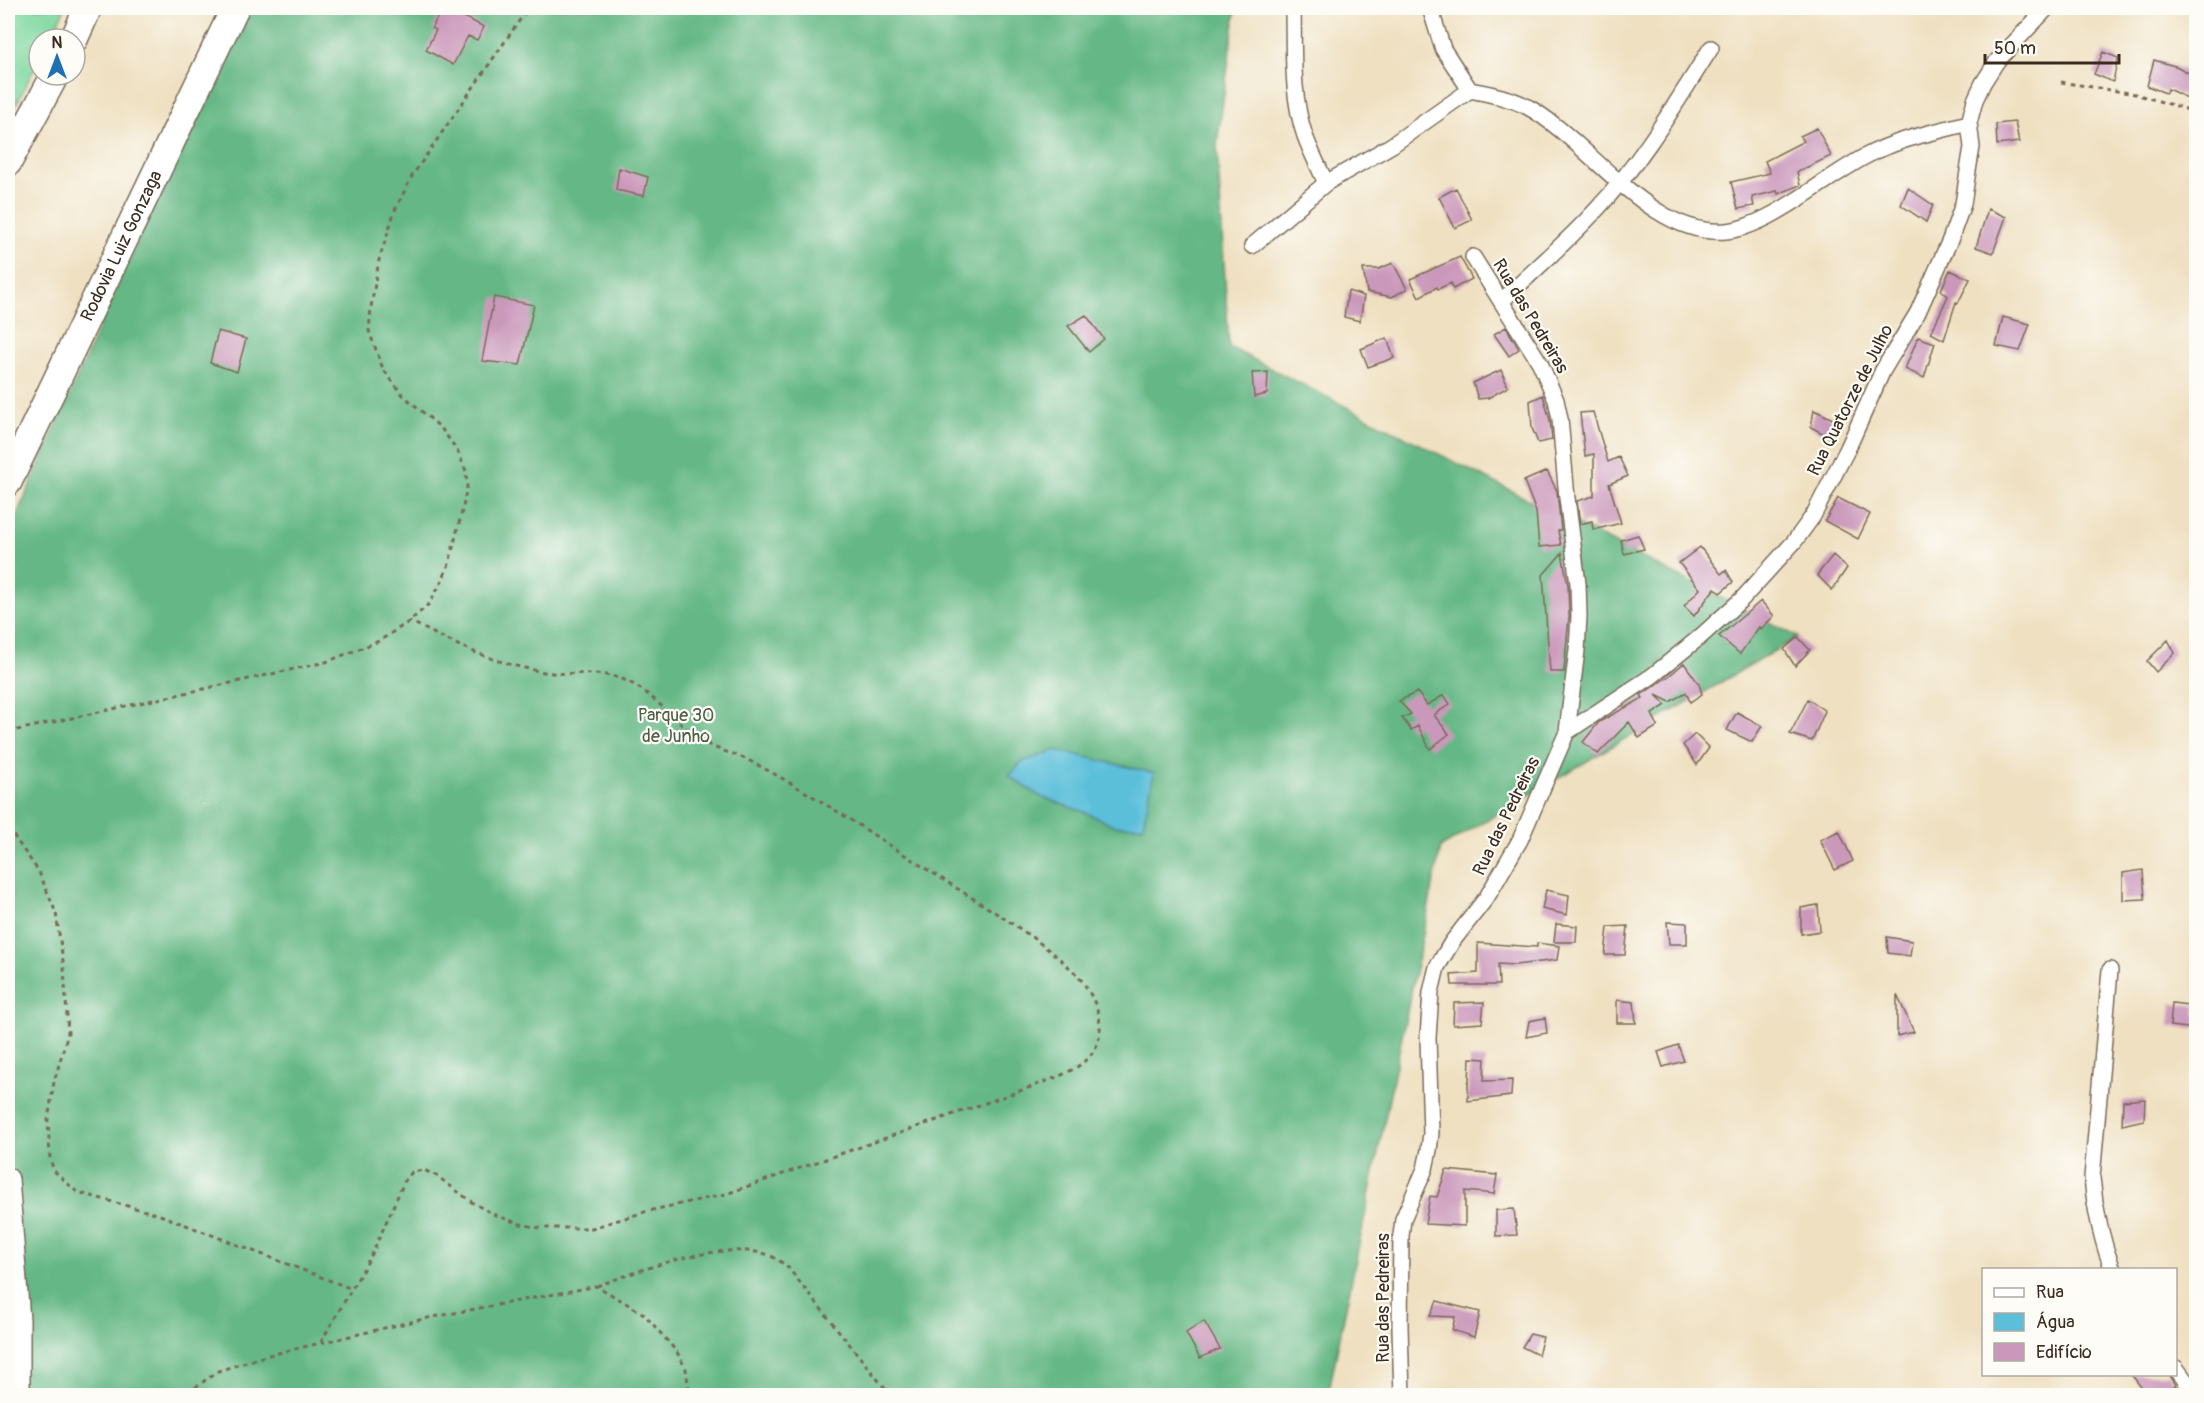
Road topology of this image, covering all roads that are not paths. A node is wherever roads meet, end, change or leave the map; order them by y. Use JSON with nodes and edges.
{"nodes":[{"id":1,"x":90,"y":8,"type":"edge"},
{"id":2,"x":219,"y":8,"type":"edge"},
{"id":3,"x":235,"y":8,"type":"edge"},
{"id":4,"x":1293,"y":8,"type":"edge"},
{"id":5,"x":1430,"y":8,"type":"edge"},
{"id":6,"x":2047,"y":8,"type":"edge"},
{"id":7,"x":80,"y":27,"type":"edge"},
{"id":8,"x":1711,"y":48,"type":"dead end"},
{"id":9,"x":202,"y":78,"type":"junction"},
{"id":10,"x":49,"y":87,"type":"edge"},
{"id":11,"x":1470,"y":90,"type":"junction"},
{"id":12,"x":1969,"y":123,"type":"junction"},
{"id":13,"x":8,"y":162,"type":"edge"},
{"id":14,"x":1620,"y":182,"type":"junction"},
{"id":15,"x":1326,"y":183,"type":"junction"},
{"id":16,"x":1252,"y":246,"type":"dead end"},
{"id":17,"x":1473,"y":257,"type":"dead end"},
{"id":18,"x":1502,"y":301,"type":"junction"},
{"id":19,"x":8,"y":482,"type":"edge"},
{"id":20,"x":1567,"y":732,"type":"junction"},
{"id":21,"x":2110,"y":970,"type":"dead end"},
{"id":22,"x":8,"y":1179,"type":"edge"},
{"id":23,"x":2114,"y":1268,"type":"edge"},
{"id":24,"x":2177,"y":1371,"type":"edge"},
{"id":25,"x":19,"y":1395,"type":"edge"},
{"id":26,"x":1402,"y":1395,"type":"edge"},
{"id":27,"x":2196,"y":1395,"type":"edge"}],
"edges":[{"from":1,"to":7,"type":"highway"},
{"from":2,"to":9,"type":"highway"},
{"from":3,"to":9,"type":"highway","name":"Rodovia Luiz Gonzaga"},
{"from":4,"to":15,"type":"street"},
{"from":5,"to":11,"type":"street"},
{"from":6,"to":12,"type":"street","name":"Rua Quatorze de Julho"},
{"from":8,"to":14,"type":"street"},
{"from":9,"to":19,"type":"highway","name":"Rodovia Luiz Gonzaga"},
{"from":10,"to":13,"type":"highway"},
{"from":11,"to":14,"type":"street"},
{"from":11,"to":15,"type":"street"},
{"from":12,"to":14,"type":"street"},
{"from":12,"to":20,"type":"street","name":"Rua Quatorze de Julho"},
{"from":14,"to":18,"type":"street"},
{"from":15,"to":16,"type":"street"},
{"from":17,"to":18,"type":"street","name":"Rua das Pedreiras"},
{"from":18,"to":20,"type":"street","name":"Rua das Pedreiras"},
{"from":20,"to":26,"type":"street","name":"Rua das Pedreiras"},
{"from":21,"to":23,"type":"street"},
{"from":22,"to":25,"type":"main road"},
{"from":24,"to":27,"type":"street"}]}
